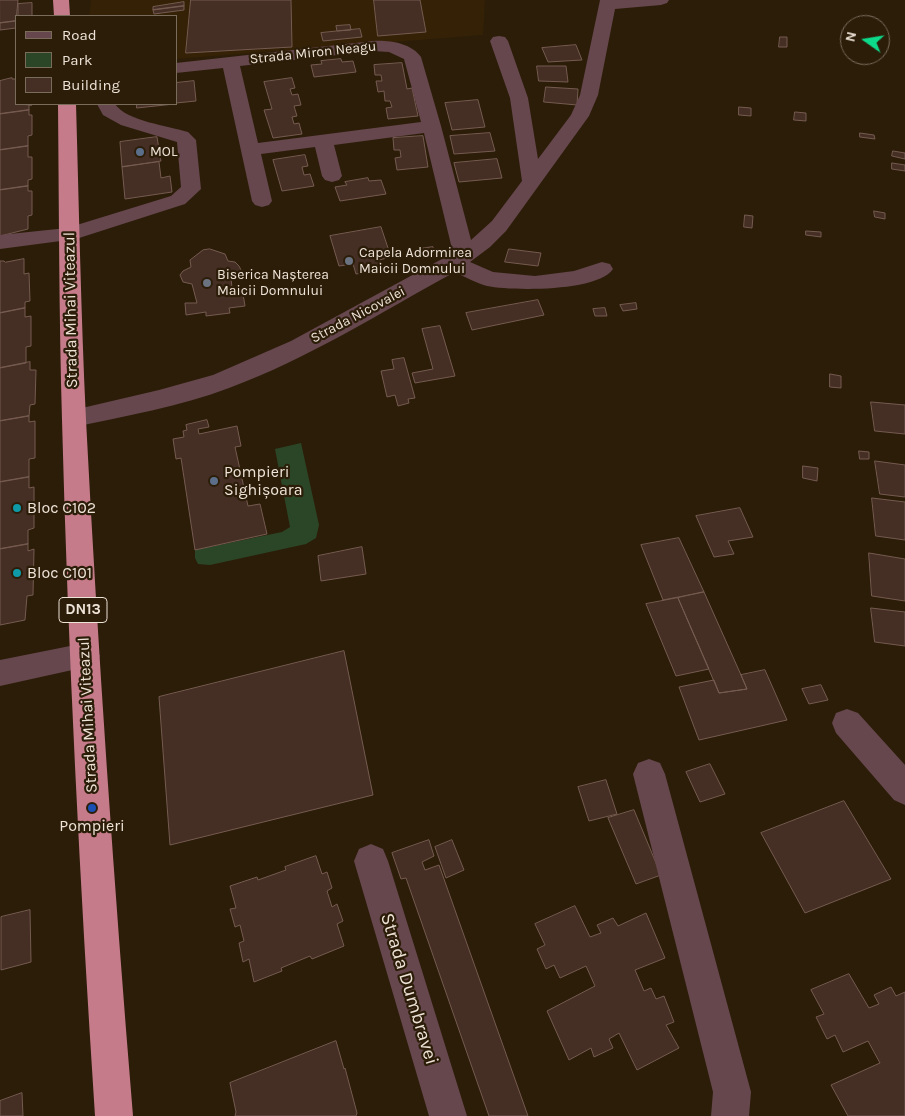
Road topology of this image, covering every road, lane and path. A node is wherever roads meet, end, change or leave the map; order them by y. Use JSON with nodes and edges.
{"nodes":[{"id":1,"x":61,"y":0,"type":"edge"},
{"id":2,"x":661,"y":0,"type":"edge"},
{"id":3,"x":608,"y":2,"type":"edge"},
{"id":4,"x":62,"y":15,"type":"edge"},
{"id":5,"x":499,"y":41,"type":"dead end"},
{"id":6,"x":230,"y":61,"type":"junction"},
{"id":7,"x":178,"y":68,"type":"edge"},
{"id":8,"x":67,"y":105,"type":"edge"},
{"id":9,"x":106,"y":105,"type":"edge"},
{"id":10,"x":432,"y":126,"type":"junction"},
{"id":11,"x":323,"y":141,"type":"junction"},
{"id":12,"x":250,"y":150,"type":"junction"},
{"id":13,"x":332,"y":176,"type":"dead end"},
{"id":14,"x":532,"y":181,"type":"junction"},
{"id":15,"x":262,"y":201,"type":"dead end"},
{"id":16,"x":70,"y":234,"type":"junction"},
{"id":17,"x":0,"y":242,"type":"edge"},
{"id":18,"x":459,"y":259,"type":"junction"},
{"id":19,"x":602,"y":269,"type":"dead end"},
{"id":20,"x":74,"y":418,"type":"junction"},
{"id":21,"x":85,"y":656,"type":"junction"},
{"id":22,"x":0,"y":673,"type":"edge"},
{"id":23,"x":846,"y":723,"type":"dead end"},
{"id":24,"x":649,"y":774,"type":"dead end"},
{"id":25,"x":905,"y":789,"type":"edge"},
{"id":26,"x":371,"y":861,"type":"dead end"},
{"id":27,"x":114,"y":1116,"type":"edge"},
{"id":28,"x":448,"y":1116,"type":"edge"},
{"id":29,"x":730,"y":1116,"type":"edge"}],
"edges":[{"from":1,"to":4,"type":"highway"},
{"from":2,"to":3,"type":"street"},
{"from":3,"to":14,"type":"street","name":"Strada Nicovalei"},
{"from":5,"to":14,"type":"street"},
{"from":6,"to":7,"type":"street","name":"Strada Miron Neagu"},
{"from":6,"to":10,"type":"street","name":"Strada Miron Neagu"},
{"from":6,"to":12,"type":"street","name":"Strada Miron Neagu"},
{"from":8,"to":16,"type":"highway","name":"Strada Mihai Viteazul","number":"DN13"},
{"from":9,"to":16,"type":"street"},
{"from":10,"to":11,"type":"street"},
{"from":10,"to":18,"type":"street","name":"Strada Miron Neagu"},
{"from":11,"to":12,"type":"street"},
{"from":11,"to":13,"type":"street"},
{"from":12,"to":15,"type":"street","name":"Strada Miron Neagu"},
{"from":14,"to":18,"type":"street","name":"Strada Nicovalei"},
{"from":16,"to":17,"type":"street"},
{"from":16,"to":20,"type":"highway","name":"Strada Mihai Viteazul","number":"DN13"},
{"from":18,"to":19,"type":"street"},
{"from":18,"to":20,"type":"street","name":"Strada Nicovalei"},
{"from":20,"to":21,"type":"highway","name":"Strada Mihai Viteazul","number":"DN13"},
{"from":21,"to":22,"type":"street"},
{"from":21,"to":27,"type":"highway","name":"Strada Mihai Viteazul","number":"DN13"},
{"from":23,"to":25,"type":"street"},
{"from":24,"to":29,"type":"street"},
{"from":26,"to":28,"type":"street","name":"Strada Dumbravei"}]}
